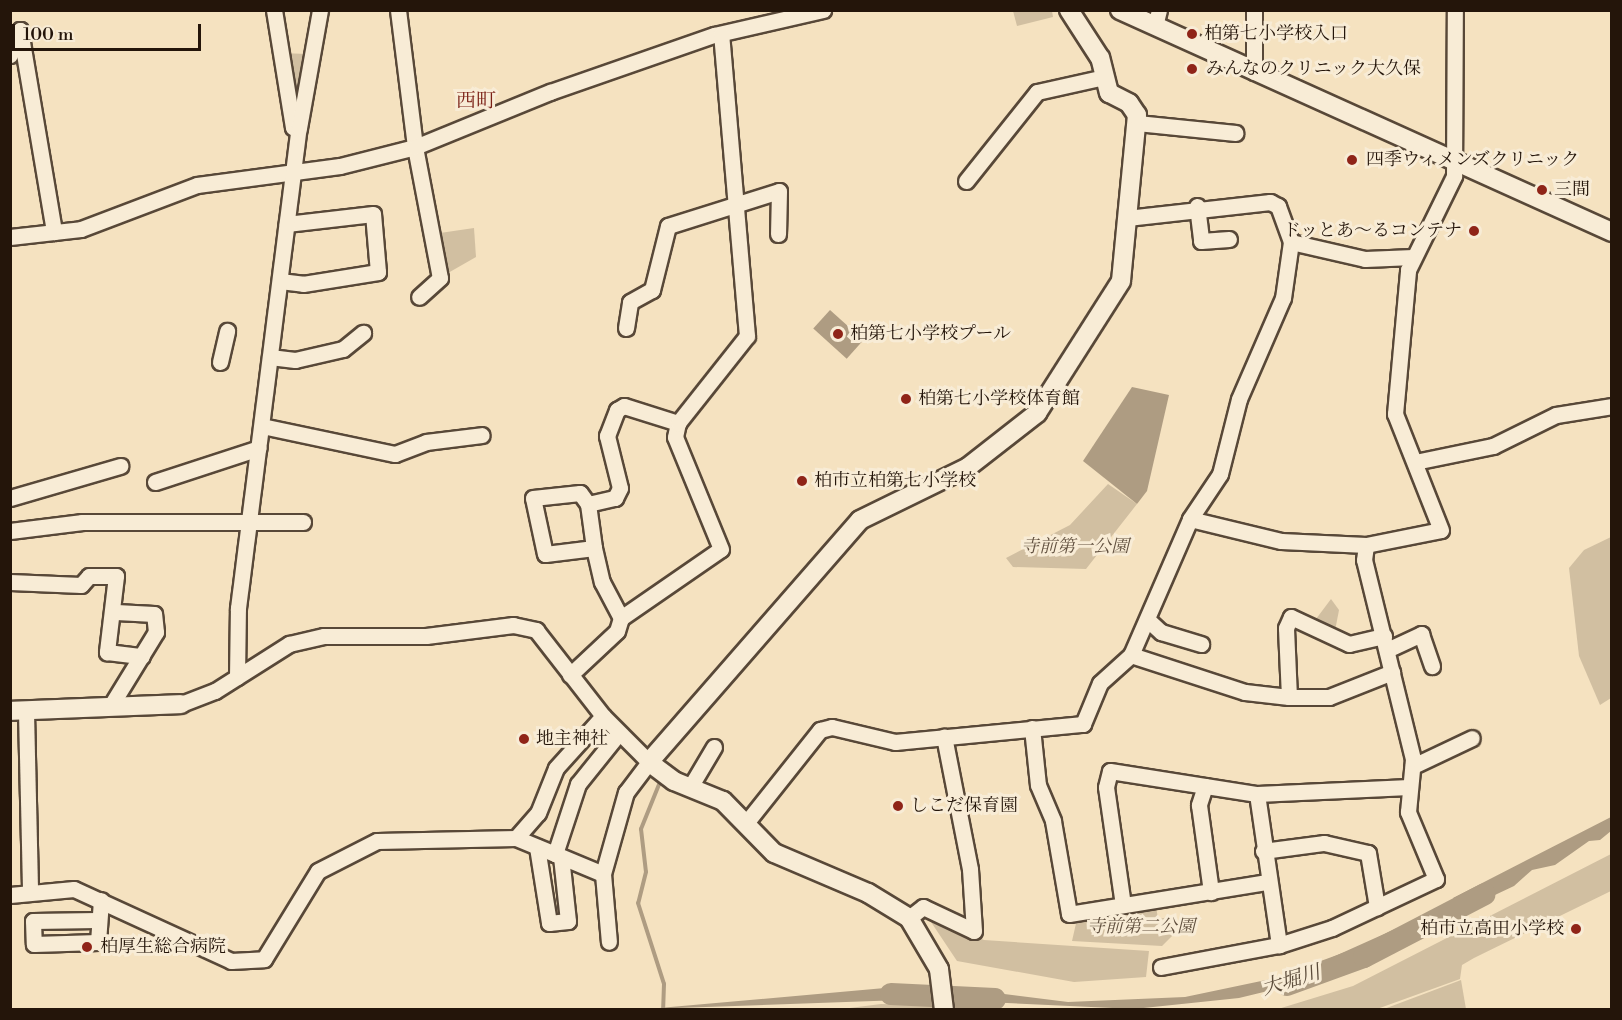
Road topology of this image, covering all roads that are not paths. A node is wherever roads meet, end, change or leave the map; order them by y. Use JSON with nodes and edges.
{"nodes":[{"id":1,"x":274,"y":10,"type":"edge"},
{"id":2,"x":280,"y":10,"type":"edge"},
{"id":3,"x":320,"y":10,"type":"edge"},
{"id":4,"x":398,"y":10,"type":"edge"},
{"id":5,"x":823,"y":10,"type":"edge"},
{"id":6,"x":1069,"y":10,"type":"edge"},
{"id":7,"x":1120,"y":10,"type":"edge"},
{"id":8,"x":1254,"y":10,"type":"edge"},
{"id":9,"x":1455,"y":10,"type":"edge"},
{"id":10,"x":1157,"y":18,"type":"edge"},
{"id":11,"x":277,"y":30,"type":"junction"},
{"id":12,"x":721,"y":34,"type":"junction"},
{"id":13,"x":10,"y":55,"type":"edge"},
{"id":14,"x":1254,"y":72,"type":"junction"},
{"id":15,"x":1104,"y":77,"type":"junction"},
{"id":16,"x":1137,"y":123,"type":"junction"},
{"id":17,"x":299,"y":128,"type":"junction"},
{"id":18,"x":1235,"y":133,"type":"dead end"},
{"id":19,"x":415,"y":147,"type":"junction"},
{"id":20,"x":1455,"y":164,"type":"junction"},
{"id":21,"x":294,"y":171,"type":"junction"},
{"id":22,"x":966,"y":181,"type":"dead end"},
{"id":23,"x":735,"y":202,"type":"junction"},
{"id":24,"x":1197,"y":206,"type":"junction"},
{"id":25,"x":1127,"y":218,"type":"junction"},
{"id":26,"x":287,"y":224,"type":"junction"},
{"id":27,"x":54,"y":232,"type":"junction"},
{"id":28,"x":1611,"y":232,"type":"edge"},
{"id":29,"x":778,"y":234,"type":"dead end"},
{"id":30,"x":10,"y":237,"type":"edge"},
{"id":31,"x":1229,"y":239,"type":"dead end"},
{"id":32,"x":1292,"y":242,"type":"junction"},
{"id":33,"x":1413,"y":256,"type":"junction"},
{"id":34,"x":280,"y":281,"type":"junction"},
{"id":35,"x":419,"y":297,"type":"dead end"},
{"id":36,"x":626,"y":328,"type":"dead end"},
{"id":37,"x":227,"y":331,"type":"dead end"},
{"id":38,"x":363,"y":333,"type":"dead end"},
{"id":39,"x":270,"y":357,"type":"junction"},
{"id":40,"x":220,"y":363,"type":"dead end"},
{"id":41,"x":1611,"y":406,"type":"edge"},
{"id":42,"x":678,"y":423,"type":"junction"},
{"id":43,"x":262,"y":426,"type":"junction"},
{"id":44,"x":482,"y":435,"type":"dead end"},
{"id":45,"x":259,"y":448,"type":"junction"},
{"id":46,"x":1414,"y":462,"type":"junction"},
{"id":47,"x":120,"y":466,"type":"dead end"},
{"id":48,"x":155,"y":482,"type":"dead end"},
{"id":49,"x":10,"y":498,"type":"edge"},
{"id":50,"x":588,"y":504,"type":"junction"},
{"id":51,"x":1190,"y":519,"type":"junction"},
{"id":52,"x":303,"y":522,"type":"dead end"},
{"id":53,"x":250,"y":525,"type":"junction"},
{"id":54,"x":10,"y":531,"type":"edge"},
{"id":55,"x":1366,"y":544,"type":"junction"},
{"id":56,"x":594,"y":548,"type":"junction"},
{"id":57,"x":10,"y":582,"type":"edge"},
{"id":58,"x":116,"y":612,"type":"junction"},
{"id":59,"x":621,"y":618,"type":"junction"},
{"id":60,"x":1148,"y":620,"type":"junction"},
{"id":61,"x":1386,"y":643,"type":"junction"},
{"id":62,"x":1201,"y":644,"type":"dead end"},
{"id":63,"x":1131,"y":655,"type":"junction"},
{"id":64,"x":142,"y":656,"type":"junction"},
{"id":65,"x":1432,"y":666,"type":"dead end"},
{"id":66,"x":1392,"y":672,"type":"junction"},
{"id":67,"x":570,"y":675,"type":"junction"},
{"id":68,"x":237,"y":676,"type":"junction"},
{"id":69,"x":1289,"y":697,"type":"junction"},
{"id":70,"x":181,"y":704,"type":"joint"},
{"id":71,"x":110,"y":707,"type":"junction"},
{"id":72,"x":18,"y":712,"type":"edge"},
{"id":73,"x":603,"y":716,"type":"junction"},
{"id":74,"x":1032,"y":728,"type":"junction"},
{"id":75,"x":619,"y":733,"type":"junction"},
{"id":76,"x":944,"y":736,"type":"junction"},
{"id":77,"x":1472,"y":738,"type":"dead end"},
{"id":78,"x":714,"y":747,"type":"dead end"},
{"id":79,"x":649,"y":762,"type":"junction"},
{"id":80,"x":1413,"y":766,"type":"junction"},
{"id":81,"x":692,"y":784,"type":"junction"},
{"id":82,"x":1205,"y":786,"type":"junction"},
{"id":83,"x":1409,"y":787,"type":"junction"},
{"id":84,"x":1257,"y":794,"type":"junction"},
{"id":85,"x":746,"y":823,"type":"junction"},
{"id":86,"x":516,"y":838,"type":"junction"},
{"id":87,"x":537,"y":847,"type":"junction"},
{"id":88,"x":1263,"y":851,"type":"junction"},
{"id":89,"x":558,"y":856,"type":"junction"},
{"id":90,"x":603,"y":874,"type":"junction"},
{"id":91,"x":1267,"y":882,"type":"junction"},
{"id":92,"x":30,"y":892,"type":"junction"},
{"id":93,"x":1211,"y":892,"type":"junction"},
{"id":94,"x":10,"y":895,"type":"edge"},
{"id":95,"x":100,"y":900,"type":"junction"},
{"id":96,"x":1123,"y":905,"type":"junction"},
{"id":97,"x":1377,"y":907,"type":"junction"},
{"id":98,"x":909,"y":918,"type":"junction"},
{"id":99,"x":97,"y":920,"type":"dead end"},
{"id":100,"x":609,"y":942,"type":"dead end"},
{"id":101,"x":1279,"y":945,"type":"junction"},
{"id":102,"x":1161,"y":967,"type":"dead end"},
{"id":103,"x":944,"y":1010,"type":"edge"}],
"edges":[{"from":1,"to":11,"type":"street"},
{"from":2,"to":11,"type":"street"},
{"from":3,"to":17,"type":"street"},
{"from":4,"to":19,"type":"street"},
{"from":5,"to":12,"type":"street"},
{"from":6,"to":15,"type":"street"},
{"from":7,"to":10,"type":"street"},
{"from":8,"to":14,"type":"street"},
{"from":9,"to":20,"type":"street"},
{"from":10,"to":14,"type":"street"},
{"from":11,"to":17,"type":"street"},
{"from":12,"to":19,"type":"street"},
{"from":12,"to":23,"type":"street"},
{"from":13,"to":27,"type":"street"},
{"from":14,"to":20,"type":"street"},
{"from":15,"to":16,"type":"street"},
{"from":15,"to":22,"type":"street"},
{"from":16,"to":18,"type":"street"},
{"from":16,"to":25,"type":"street"},
{"from":17,"to":21,"type":"street"},
{"from":19,"to":21,"type":"street"},
{"from":19,"to":35,"type":"street"},
{"from":20,"to":28,"type":"street"},
{"from":20,"to":33,"type":"street"},
{"from":21,"to":26,"type":"street"},
{"from":21,"to":27,"type":"street"},
{"from":23,"to":29,"type":"street"},
{"from":23,"to":36,"type":"street"},
{"from":23,"to":42,"type":"street"},
{"from":24,"to":25,"type":"street"},
{"from":24,"to":31,"type":"street"},
{"from":24,"to":32,"type":"street"},
{"from":25,"to":79,"type":"street"},
{"from":26,"to":34,"type":"street"},
{"from":26,"to":34,"type":"street"},
{"from":27,"to":30,"type":"street"},
{"from":32,"to":33,"type":"street"},
{"from":32,"to":51,"type":"street"},
{"from":33,"to":46,"type":"street"},
{"from":34,"to":39,"type":"street"},
{"from":37,"to":40,"type":"street"},
{"from":38,"to":39,"type":"street"},
{"from":39,"to":43,"type":"street"},
{"from":41,"to":46,"type":"street"},
{"from":42,"to":50,"type":"street"},
{"from":42,"to":59,"type":"street"},
{"from":43,"to":44,"type":"street"},
{"from":43,"to":45,"type":"street"},
{"from":45,"to":48,"type":"street"},
{"from":45,"to":53,"type":"street"},
{"from":46,"to":55,"type":"street"},
{"from":47,"to":49,"type":"street"},
{"from":50,"to":56,"type":"street"},
{"from":50,"to":56,"type":"street"},
{"from":51,"to":55,"type":"street"},
{"from":51,"to":60,"type":"street"},
{"from":52,"to":53,"type":"street"},
{"from":53,"to":54,"type":"street"},
{"from":53,"to":68,"type":"street"},
{"from":55,"to":61,"type":"street"},
{"from":56,"to":59,"type":"street"},
{"from":57,"to":58,"type":"street"},
{"from":58,"to":64,"type":"street"},
{"from":58,"to":64,"type":"street"},
{"from":59,"to":67,"type":"street"},
{"from":60,"to":62,"type":"street"},
{"from":60,"to":63,"type":"street"},
{"from":61,"to":65,"type":"street"},
{"from":61,"to":66,"type":"street"},
{"from":61,"to":69,"type":"street"},
{"from":63,"to":69,"type":"street"},
{"from":63,"to":74,"type":"street"},
{"from":64,"to":71,"type":"street"},
{"from":66,"to":69,"type":"street"},
{"from":66,"to":80,"type":"street"},
{"from":67,"to":68,"type":"street"},
{"from":67,"to":73,"type":"street"},
{"from":68,"to":70,"type":"street"},
{"from":70,"to":71,"type":"street"},
{"from":71,"to":72,"type":"street"},
{"from":72,"to":92,"type":"street"},
{"from":73,"to":75,"type":"street"},
{"from":73,"to":86,"type":"street"},
{"from":74,"to":76,"type":"street"},
{"from":74,"to":96,"type":"street"},
{"from":75,"to":79,"type":"street"},
{"from":75,"to":89,"type":"street"},
{"from":76,"to":85,"type":"street"},
{"from":76,"to":98,"type":"street"},
{"from":77,"to":80,"type":"street"},
{"from":78,"to":81,"type":"street"},
{"from":79,"to":81,"type":"street"},
{"from":79,"to":90,"type":"street"},
{"from":80,"to":83,"type":"street"},
{"from":81,"to":85,"type":"street"},
{"from":82,"to":84,"type":"street"},
{"from":82,"to":93,"type":"street"},
{"from":82,"to":96,"type":"street"},
{"from":83,"to":84,"type":"street"},
{"from":83,"to":97,"type":"street"},
{"from":84,"to":88,"type":"street"},
{"from":85,"to":98,"type":"street"},
{"from":86,"to":87,"type":"street"},
{"from":86,"to":95,"type":"street"},
{"from":87,"to":89,"type":"street"},
{"from":87,"to":89,"type":"street"},
{"from":88,"to":91,"type":"street"},
{"from":88,"to":97,"type":"street"},
{"from":89,"to":90,"type":"street"},
{"from":90,"to":100,"type":"street"},
{"from":91,"to":93,"type":"street"},
{"from":91,"to":101,"type":"street"},
{"from":92,"to":94,"type":"street"},
{"from":92,"to":95,"type":"street"},
{"from":93,"to":96,"type":"street"},
{"from":95,"to":99,"type":"street"},
{"from":97,"to":101,"type":"street"},
{"from":98,"to":103,"type":"street"},
{"from":101,"to":102,"type":"street"}]}
